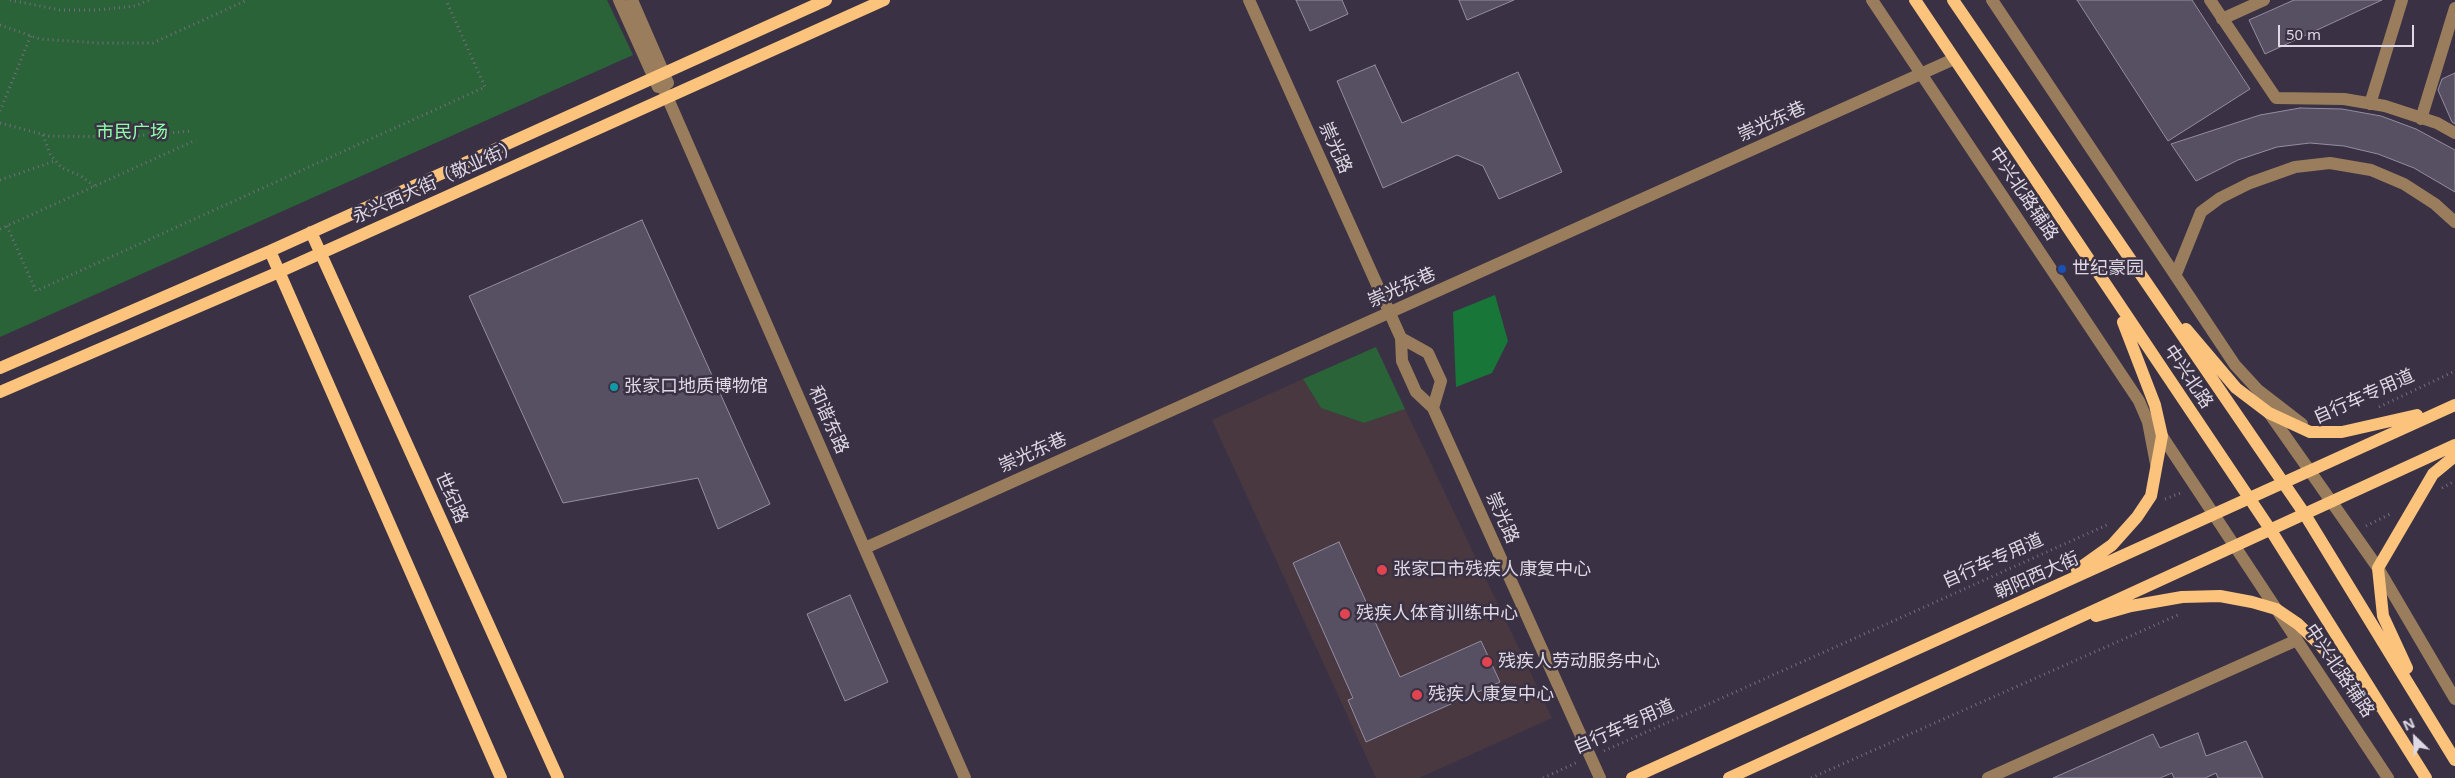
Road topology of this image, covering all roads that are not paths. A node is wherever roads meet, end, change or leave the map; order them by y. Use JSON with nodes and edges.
{"nodes":[{"id":1,"x":619,"y":0,"type":"edge"},
{"id":2,"x":632,"y":0,"type":"edge"},
{"id":3,"x":826,"y":0,"type":"edge"},
{"id":4,"x":884,"y":0,"type":"edge"},
{"id":5,"x":1249,"y":0,"type":"edge"},
{"id":6,"x":1872,"y":0,"type":"edge"},
{"id":7,"x":1915,"y":0,"type":"edge"},
{"id":8,"x":1953,"y":0,"type":"edge"},
{"id":9,"x":1992,"y":0,"type":"edge"},
{"id":10,"x":2210,"y":0,"type":"edge"},
{"id":11,"x":2264,"y":0,"type":"edge"},
{"id":12,"x":2402,"y":0,"type":"edge"},
{"id":13,"x":2455,"y":8,"type":"edge"},
{"id":14,"x":2222,"y":20,"type":"junction"},
{"id":15,"x":2450,"y":45,"type":"edge"},
{"id":16,"x":1954,"y":60,"type":"junction"},
{"id":17,"x":659,"y":75,"type":"junction"},
{"id":18,"x":1920,"y":75,"type":"junction"},
{"id":19,"x":668,"y":96,"type":"junction"},
{"id":20,"x":2370,"y":104,"type":"junction"},
{"id":21,"x":2422,"y":119,"type":"junction"},
{"id":22,"x":2455,"y":133,"type":"edge"},
{"id":23,"x":2455,"y":222,"type":"edge"},
{"id":24,"x":311,"y":232,"type":"junction"},
{"id":25,"x":270,"y":251,"type":"junction"},
{"id":26,"x":322,"y":253,"type":"junction"},
{"id":27,"x":279,"y":272,"type":"junction"},
{"id":28,"x":2176,"y":274,"type":"junction"},
{"id":29,"x":2144,"y":280,"type":"junction"},
{"id":30,"x":2112,"y":296,"type":"junction"},
{"id":31,"x":1390,"y":313,"type":"junction"},
{"id":32,"x":1401,"y":338,"type":"junction"},
{"id":33,"x":2235,"y":365,"type":"junction"},
{"id":34,"x":0,"y":368,"type":"edge"},
{"id":35,"x":0,"y":392,"type":"edge"},
{"id":36,"x":2139,"y":401,"type":"junction"},
{"id":37,"x":2455,"y":404,"type":"edge"},
{"id":38,"x":1433,"y":408,"type":"junction"},
{"id":39,"x":2269,"y":413,"type":"junction"},
{"id":40,"x":2318,"y":433,"type":"junction"},
{"id":41,"x":2162,"y":436,"type":"junction"},
{"id":42,"x":2455,"y":445,"type":"edge"},
{"id":43,"x":2455,"y":456,"type":"edge"},
{"id":44,"x":2156,"y":468,"type":"junction"},
{"id":45,"x":2309,"y":470,"type":"junction"},
{"id":46,"x":2282,"y":482,"type":"junction"},
{"id":47,"x":2248,"y":499,"type":"junction"},
{"id":48,"x":2331,"y":501,"type":"junction"},
{"id":49,"x":2304,"y":513,"type":"junction"},
{"id":50,"x":2214,"y":515,"type":"junction"},
{"id":51,"x":2270,"y":529,"type":"junction"},
{"id":52,"x":2234,"y":546,"type":"junction"},
{"id":53,"x":865,"y":548,"type":"junction"},
{"id":54,"x":2378,"y":568,"type":"junction"},
{"id":55,"x":2049,"y":589,"type":"junction"},
{"id":56,"x":2276,"y":609,"type":"junction"},
{"id":57,"x":2060,"y":626,"type":"junction"},
{"id":58,"x":2297,"y":640,"type":"junction"},
{"id":59,"x":2455,"y":699,"type":"edge"},
{"id":60,"x":2429,"y":718,"type":"junction"},
{"id":61,"x":2398,"y":734,"type":"junction"},
{"id":62,"x":2455,"y":760,"type":"edge"},
{"id":63,"x":501,"y":778,"type":"edge"},
{"id":64,"x":558,"y":778,"type":"edge"},
{"id":65,"x":966,"y":778,"type":"edge"},
{"id":66,"x":1600,"y":778,"type":"edge"},
{"id":67,"x":1632,"y":778,"type":"edge"},
{"id":68,"x":1730,"y":778,"type":"edge"},
{"id":69,"x":1988,"y":778,"type":"edge"},
{"id":70,"x":2388,"y":778,"type":"edge"},
{"id":71,"x":2426,"y":778,"type":"edge"}],
"edges":[{"from":1,"to":17,"type":"street","name":"和谐东路"},
{"from":2,"to":17,"type":"street","name":"和谐东路"},
{"from":3,"to":17,"type":"main road","name":"永兴西大街（敬业街）"},
{"from":4,"to":19,"type":"main road","name":"永兴西大街（敬业街）"},
{"from":5,"to":31,"type":"street","name":"崇光路"},
{"from":6,"to":18,"type":"street","name":"中兴北路辅路"},
{"from":7,"to":16,"type":"main road","name":"中兴北路"},
{"from":8,"to":29,"type":"main road","name":"中兴北路"},
{"from":9,"to":28,"type":"street"},
{"from":10,"to":14,"type":"street"},
{"from":11,"to":14,"type":"street"},
{"from":12,"to":20,"type":"street"},
{"from":13,"to":15,"type":"street"},
{"from":14,"to":20,"type":"street"},
{"from":15,"to":21,"type":"street"},
{"from":16,"to":18,"type":"street","name":"崇光东巷"},
{"from":16,"to":30,"type":"main road","name":"中兴北路"},
{"from":17,"to":19,"type":"street","name":"和谐东路"},
{"from":17,"to":24,"type":"main road","name":"永兴西大街（敬业街）"},
{"from":18,"to":31,"type":"street","name":"崇光东巷"},
{"from":18,"to":36,"type":"street","name":"中兴北路辅路"},
{"from":19,"to":26,"type":"main road","name":"永兴西大街（敬业街）"},
{"from":19,"to":53,"type":"street","name":"和谐东路"},
{"from":20,"to":21,"type":"street"},
{"from":21,"to":22,"type":"street"},
{"from":23,"to":28,"type":"street"},
{"from":24,"to":25,"type":"main road","name":"永兴西大街（敬业街）"},
{"from":24,"to":26,"type":"main road","name":"世纪路"},
{"from":25,"to":27,"type":"main road"},
{"from":25,"to":34,"type":"main road","name":"永兴西大街（敬业街）"},
{"from":26,"to":27,"type":"main road","name":"永兴西大街（敬业街）"},
{"from":26,"to":64,"type":"main road","name":"世纪路"},
{"from":27,"to":35,"type":"main road","name":"永兴西大街（敬业街）"},
{"from":27,"to":63,"type":"main road"},
{"from":28,"to":33,"type":"street"},
{"from":29,"to":39,"type":"main road"},
{"from":29,"to":46,"type":"main road","name":"中兴北路"},
{"from":30,"to":41,"type":"main road"},
{"from":30,"to":47,"type":"main road","name":"中兴北路"},
{"from":31,"to":32,"type":"street","name":"崇光路"},
{"from":31,"to":53,"type":"street","name":"崇光东巷"},
{"from":32,"to":38,"type":"street","name":"崇光路"},
{"from":32,"to":38,"type":"street"},
{"from":33,"to":39,"type":"street"},
{"from":33,"to":40,"type":"street"},
{"from":36,"to":41,"type":"street","name":"中兴北路辅路"},
{"from":36,"to":44,"type":"street","name":"中兴北路辅路"},
{"from":37,"to":40,"type":"main road"},
{"from":37,"to":45,"type":"main road","name":"朝阳西大街"},
{"from":38,"to":66,"type":"street","name":"崇光路"},
{"from":39,"to":40,"type":"main road"},
{"from":39,"to":45,"type":"street"},
{"from":41,"to":44,"type":"main road"},
{"from":41,"to":50,"type":"street","name":"中兴北路辅路"},
{"from":42,"to":48,"type":"main road"},
{"from":43,"to":54,"type":"main road"},
{"from":44,"to":55,"type":"main road"},
{"from":45,"to":46,"type":"main road","name":"朝阳西大街"},
{"from":45,"to":48,"type":"street"},
{"from":46,"to":47,"type":"main road","name":"朝阳西大街"},
{"from":46,"to":49,"type":"main road","name":"中兴北路"},
{"from":47,"to":50,"type":"main road","name":"朝阳西大街"},
{"from":47,"to":51,"type":"main road","name":"中兴北路"},
{"from":48,"to":49,"type":"main road"},
{"from":48,"to":54,"type":"street"},
{"from":49,"to":51,"type":"main road"},
{"from":49,"to":60,"type":"main road","name":"中兴北路"},
{"from":50,"to":52,"type":"street","name":"中兴北路辅路"},
{"from":50,"to":55,"type":"main road","name":"朝阳西大街"},
{"from":51,"to":52,"type":"main road"},
{"from":51,"to":61,"type":"main road","name":"中兴北路"},
{"from":52,"to":56,"type":"street","name":"中兴北路辅路"},
{"from":52,"to":57,"type":"main road"},
{"from":53,"to":65,"type":"street","name":"和谐东路"},
{"from":54,"to":59,"type":"street"},
{"from":54,"to":60,"type":"main road"},
{"from":55,"to":67,"type":"main road","name":"朝阳西大街"},
{"from":56,"to":57,"type":"main road"},
{"from":56,"to":58,"type":"street","name":"中兴北路辅路"},
{"from":56,"to":61,"type":"main road"},
{"from":57,"to":68,"type":"main road"},
{"from":58,"to":69,"type":"street"},
{"from":58,"to":70,"type":"street","name":"中兴北路辅路"},
{"from":60,"to":62,"type":"main road","name":"中兴北路"},
{"from":61,"to":71,"type":"main road","name":"中兴北路"}]}
